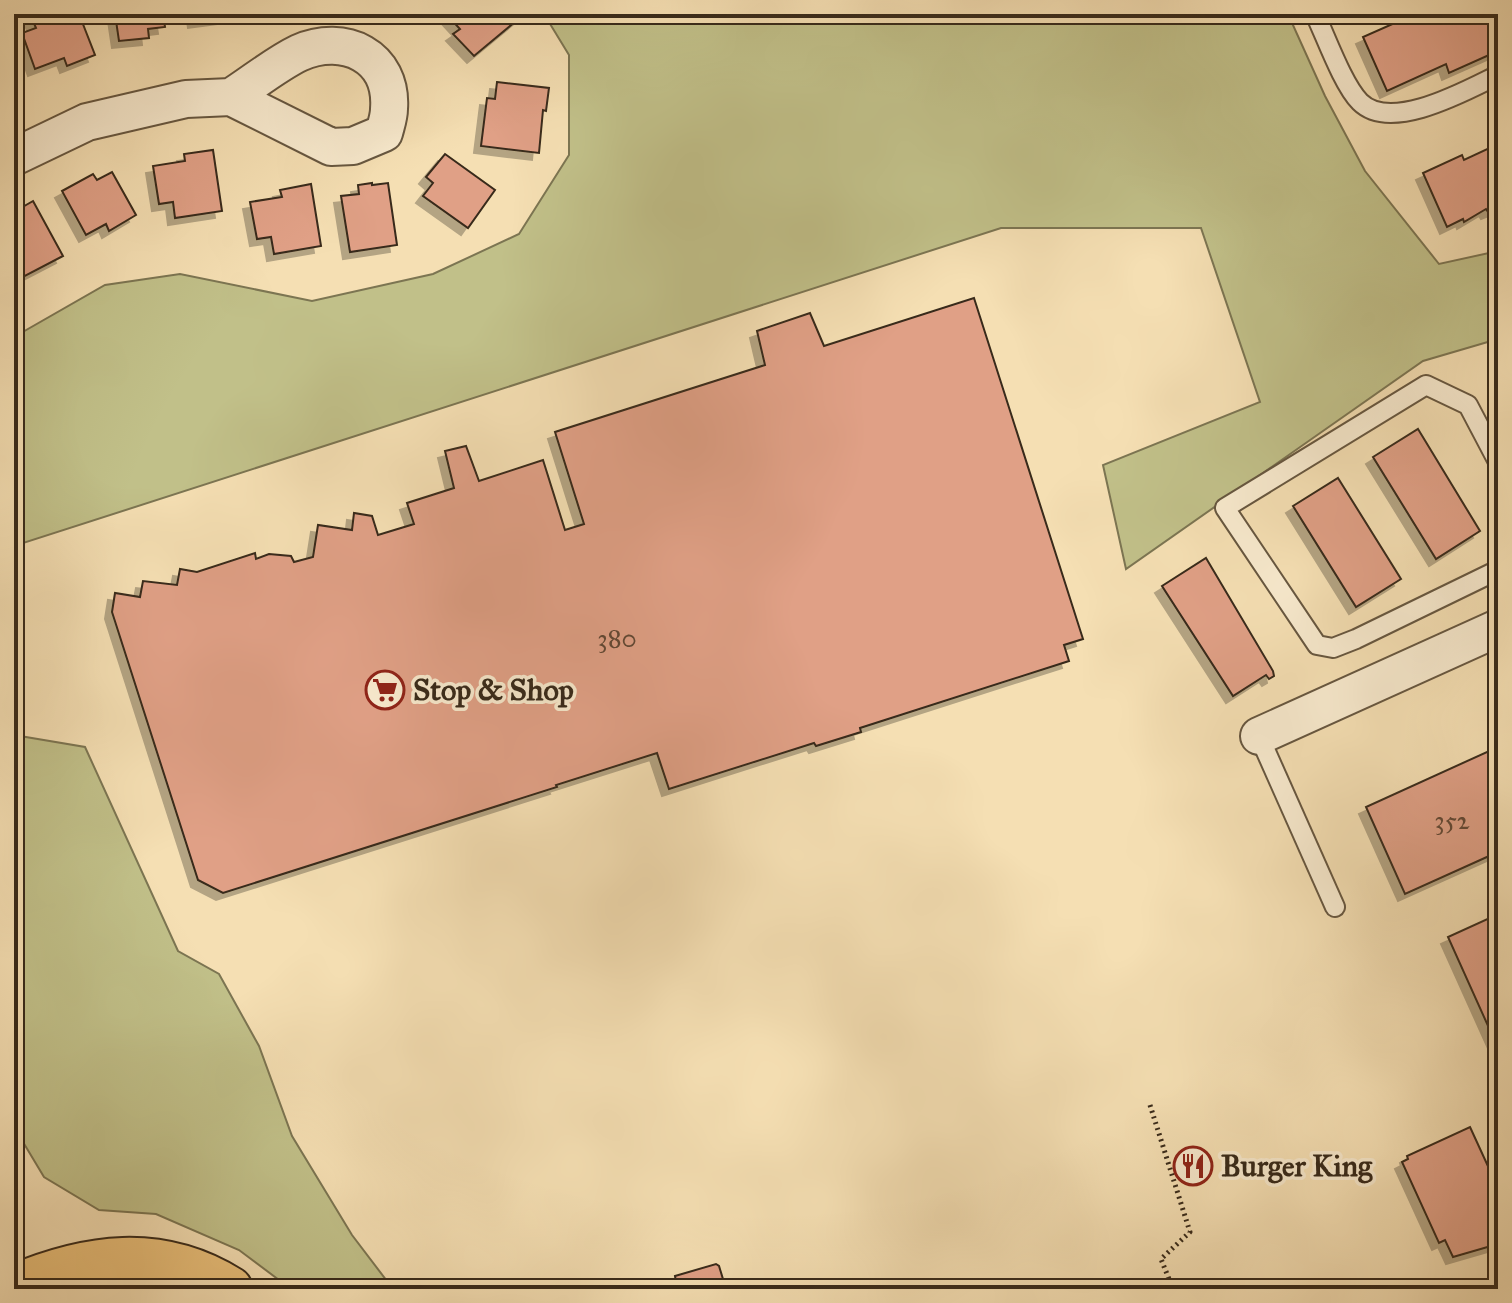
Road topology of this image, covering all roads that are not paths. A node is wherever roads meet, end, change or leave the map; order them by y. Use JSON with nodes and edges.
{"nodes":[{"id":1,"x":1315,"y":14,"type":"edge"},
{"id":2,"x":1498,"y":75,"type":"edge"},
{"id":3,"x":231,"y":97,"type":"dead end"},
{"id":4,"x":14,"y":157,"type":"edge"},
{"id":5,"x":1498,"y":462,"type":"edge"},
{"id":6,"x":1498,"y":570,"type":"edge"},
{"id":7,"x":1498,"y":628,"type":"edge"},
{"id":8,"x":1259,"y":736,"type":"joint"},
{"id":9,"x":1335,"y":907,"type":"dead end"},
{"id":10,"x":14,"y":1287,"type":"edge"},
{"id":11,"x":96,"y":1289,"type":"edge"},
{"id":12,"x":163,"y":1289,"type":"edge"},
{"id":13,"x":230,"y":1289,"type":"edge"}],
"edges":[{"from":1,"to":2,"type":"lane"},
{"from":3,"to":4,"type":"street"},
{"from":5,"to":6,"type":"lane"},
{"from":7,"to":8,"type":"street"},
{"from":8,"to":9,"type":"lane"},
{"from":10,"to":13,"type":"highway"},
{"from":11,"to":12,"type":"highway"}]}
